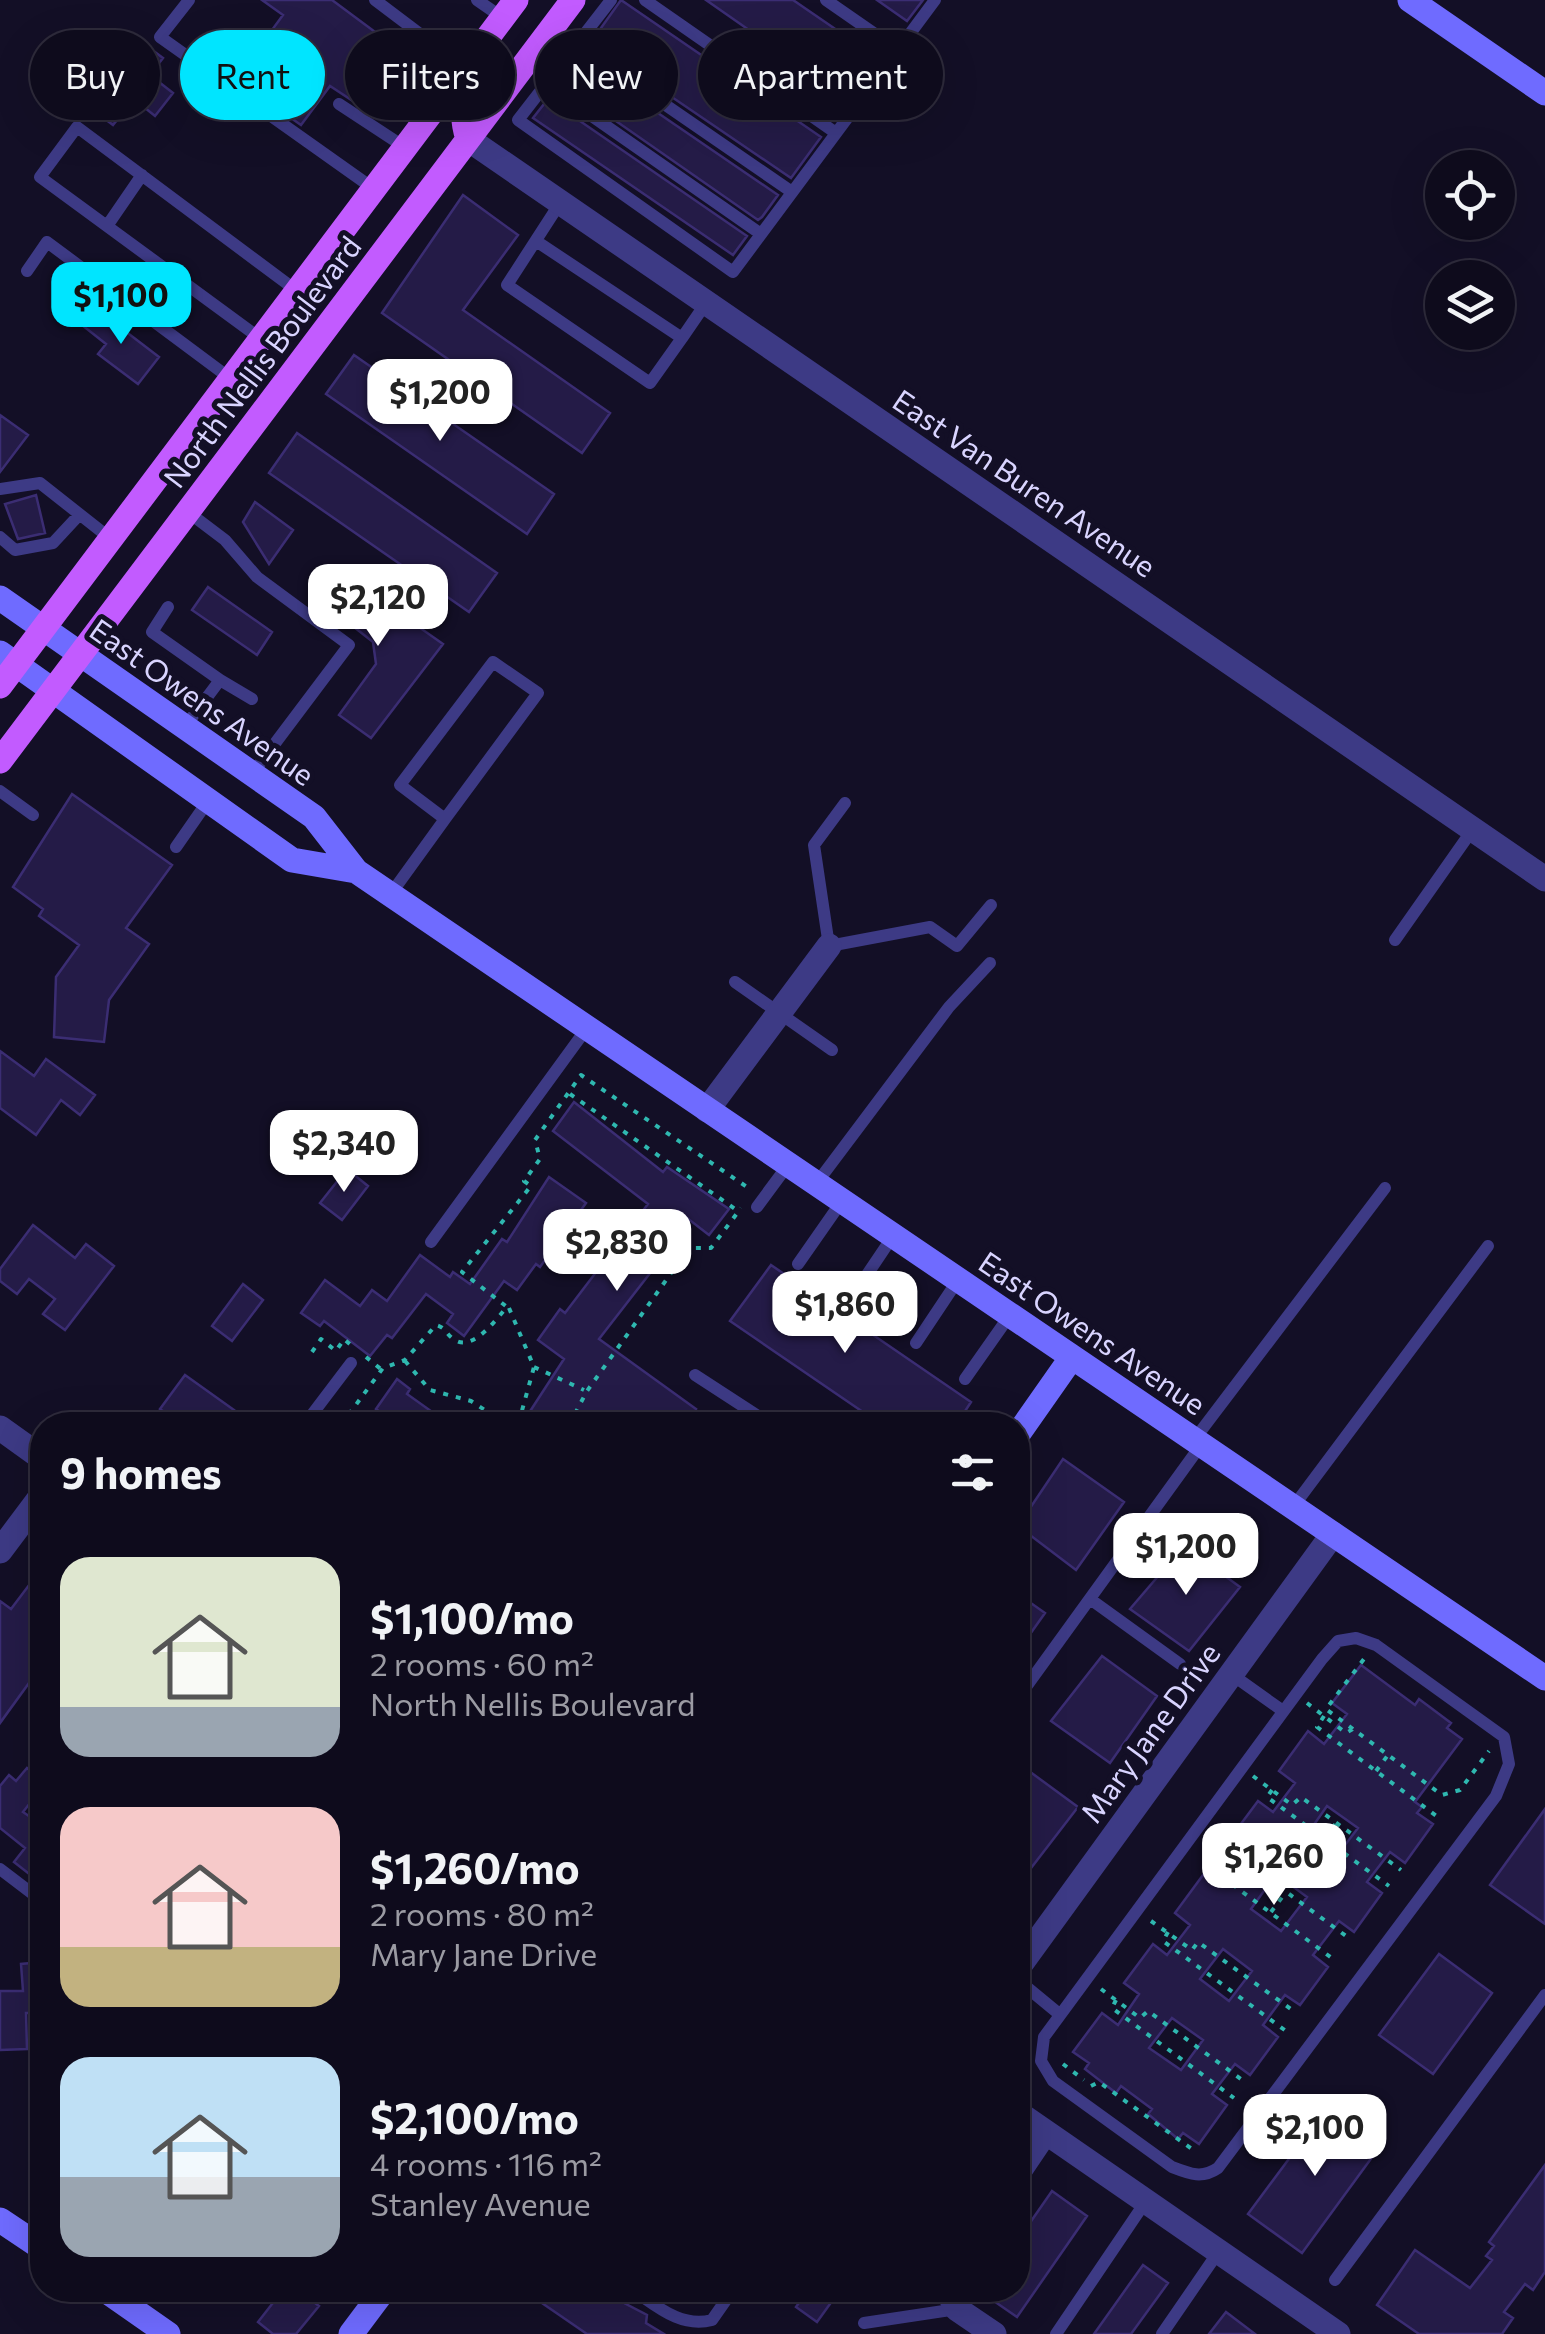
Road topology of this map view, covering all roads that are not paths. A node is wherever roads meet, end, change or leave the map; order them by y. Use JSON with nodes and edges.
{"nodes":[{"id":1,"x":188,"y":0,"type":"edge"},
{"id":2,"x":374,"y":0,"type":"edge"},
{"id":3,"x":477,"y":0,"type":"edge"},
{"id":4,"x":531,"y":0,"type":"edge"},
{"id":5,"x":573,"y":0,"type":"edge"},
{"id":6,"x":611,"y":0,"type":"edge"},
{"id":7,"x":645,"y":0,"type":"edge"},
{"id":8,"x":826,"y":0,"type":"edge"},
{"id":9,"x":935,"y":0,"type":"edge"},
{"id":10,"x":1410,"y":0,"type":"edge"},
{"id":11,"x":510,"y":9,"type":"edge"},
{"id":12,"x":414,"y":30,"type":"edge"},
{"id":13,"x":494,"y":30,"type":"edge"},
{"id":14,"x":588,"y":30,"type":"edge"},
{"id":15,"x":869,"y":30,"type":"edge"},
{"id":16,"x":913,"y":30,"type":"edge"},
{"id":17,"x":1545,"y":93,"type":"edge"},
{"id":18,"x":535,"y":98,"type":"edge"},
{"id":19,"x":339,"y":104,"type":"dead end"},
{"id":20,"x":678,"y":114,"type":"edge"},
{"id":21,"x":427,"y":120,"type":"edge"},
{"id":22,"x":598,"y":120,"type":"edge"},
{"id":23,"x":846,"y":120,"type":"edge"},
{"id":24,"x":836,"y":133,"type":"junction"},
{"id":25,"x":468,"y":139,"type":"junction"},
{"id":26,"x":406,"y":148,"type":"junction"},
{"id":27,"x":142,"y":175,"type":"junction"},
{"id":28,"x":374,"y":189,"type":"junction"},
{"id":29,"x":792,"y":192,"type":"junction"},
{"id":30,"x":560,"y":203,"type":"junction"},
{"id":31,"x":108,"y":226,"type":"junction"},
{"id":32,"x":762,"y":234,"type":"junction"},
{"id":33,"x":536,"y":241,"type":"junction"},
{"id":34,"x":27,"y":271,"type":"dead end"},
{"id":35,"x":297,"y":291,"type":"junction"},
{"id":36,"x":706,"y":302,"type":"junction"},
{"id":37,"x":682,"y":338,"type":"junction"},
{"id":38,"x":262,"y":339,"type":"junction"},
{"id":39,"x":231,"y":379,"type":"junction"},
{"id":40,"x":0,"y":489,"type":"edge"},
{"id":41,"x":188,"y":512,"type":"junction"},
{"id":42,"x":79,"y":515,"type":"junction"},
{"id":43,"x":0,"y":536,"type":"edge"},
{"id":44,"x":111,"y":539,"type":"junction"},
{"id":45,"x":0,"y":598,"type":"edge"},
{"id":46,"x":168,"y":606,"type":"dead end"},
{"id":47,"x":43,"y":630,"type":"junction"},
{"id":48,"x":79,"y":656,"type":"junction"},
{"id":49,"x":5,"y":668,"type":"edge"},
{"id":50,"x":220,"y":680,"type":"junction"},
{"id":51,"x":52,"y":692,"type":"junction"},
{"id":52,"x":252,"y":699,"type":"dead end"},
{"id":53,"x":184,"y":728,"type":"junction"},
{"id":54,"x":0,"y":760,"type":"edge"},
{"id":55,"x":252,"y":774,"type":"junction"},
{"id":56,"x":0,"y":791,"type":"edge"},
{"id":57,"x":208,"y":802,"type":"junction"},
{"id":58,"x":845,"y":803,"type":"dead end"},
{"id":59,"x":33,"y":815,"type":"dead end"},
{"id":60,"x":445,"y":819,"type":"junction"},
{"id":61,"x":1473,"y":830,"type":"junction"},
{"id":62,"x":176,"y":848,"type":"dead end"},
{"id":63,"x":356,"y":871,"type":"junction"},
{"id":64,"x":1545,"y":879,"type":"edge"},
{"id":65,"x":390,"y":894,"type":"junction"},
{"id":66,"x":991,"y":905,"type":"dead end"},
{"id":67,"x":1394,"y":940,"type":"dead end"},
{"id":68,"x":829,"y":946,"type":"junction"},
{"id":69,"x":990,"y":963,"type":"dead end"},
{"id":70,"x":735,"y":982,"type":"dead end"},
{"id":71,"x":778,"y":1015,"type":"junction"},
{"id":72,"x":587,"y":1028,"type":"junction"},
{"id":73,"x":832,"y":1050,"type":"dead end"},
{"id":74,"x":707,"y":1110,"type":"junction"},
{"id":75,"x":788,"y":1165,"type":"junction"},
{"id":76,"x":816,"y":1184,"type":"junction"},
{"id":77,"x":1384,"y":1188,"type":"dead end"},
{"id":78,"x":842,"y":1202,"type":"junction"},
{"id":79,"x":757,"y":1207,"type":"dead end"},
{"id":80,"x":893,"y":1236,"type":"junction"},
{"id":81,"x":431,"y":1242,"type":"dead end"},
{"id":82,"x":1488,"y":1246,"type":"dead end"},
{"id":83,"x":798,"y":1264,"type":"dead end"},
{"id":84,"x":958,"y":1280,"type":"junction"},
{"id":85,"x":850,"y":1300,"type":"dead end"},
{"id":86,"x":1010,"y":1315,"type":"junction"},
{"id":87,"x":916,"y":1343,"type":"dead end"},
{"id":88,"x":355,"y":1357,"type":"road end"},
{"id":89,"x":1072,"y":1357,"type":"junction"},
{"id":90,"x":695,"y":1376,"type":"dead end"},
{"id":91,"x":964,"y":1379,"type":"dead end"},
{"id":92,"x":314,"y":1412,"type":"edge"},
{"id":93,"x":752,"y":1412,"type":"edge"},
{"id":94,"x":1030,"y":1417,"type":"edge"},
{"id":95,"x":0,"y":1428,"type":"edge"},
{"id":96,"x":1198,"y":1443,"type":"junction"},
{"id":97,"x":30,"y":1449,"type":"edge"},
{"id":98,"x":1293,"y":1507,"type":"junction"},
{"id":99,"x":30,"y":1511,"type":"edge"},
{"id":100,"x":1333,"y":1534,"type":"junction"},
{"id":101,"x":0,"y":1551,"type":"edge"},
{"id":102,"x":1090,"y":1598,"type":"junction"},
{"id":103,"x":1180,"y":1664,"type":"dead end"},
{"id":104,"x":1231,"y":1674,"type":"junction"},
{"id":105,"x":1545,"y":1678,"type":"edge"},
{"id":106,"x":1030,"y":1681,"type":"edge"},
{"id":107,"x":1283,"y":1711,"type":"junction"},
{"id":108,"x":0,"y":1869,"type":"edge"},
{"id":109,"x":30,"y":1892,"type":"edge"},
{"id":110,"x":1030,"y":1951,"type":"edge"},
{"id":111,"x":1030,"y":1990,"type":"edge"},
{"id":112,"x":1545,"y":1995,"type":"edge"},
{"id":113,"x":1058,"y":2013,"type":"junction"},
{"id":114,"x":1030,"y":2121,"type":"edge"},
{"id":115,"x":1045,"y":2132,"type":"junction"},
{"id":116,"x":1030,"y":2155,"type":"edge"},
{"id":117,"x":1146,"y":2201,"type":"junction"},
{"id":118,"x":0,"y":2220,"type":"edge"},
{"id":119,"x":30,"y":2240,"type":"edge"},
{"id":120,"x":1219,"y":2251,"type":"junction"},
{"id":121,"x":1335,"y":2280,"type":"dead end"},
{"id":122,"x":122,"y":2302,"type":"edge"},
{"id":123,"x":375,"y":2302,"type":"edge"},
{"id":124,"x":650,"y":2302,"type":"edge"},
{"id":125,"x":725,"y":2302,"type":"edge"},
{"id":126,"x":945,"y":2302,"type":"edge"},
{"id":127,"x":954,"y":2302,"type":"edge"},
{"id":128,"x":864,"y":2324,"type":"dead end"},
{"id":129,"x":168,"y":2334,"type":"edge"},
{"id":130,"x":352,"y":2334,"type":"edge"},
{"id":131,"x":994,"y":2334,"type":"edge"},
{"id":132,"x":1056,"y":2334,"type":"edge"},
{"id":133,"x":1162,"y":2334,"type":"edge"},
{"id":134,"x":1338,"y":2334,"type":"edge"}],
"edges":[{"from":1,"to":28,"type":"lane"},
{"from":2,"to":12,"type":"lane"},
{"from":3,"to":11,"type":"lane"},
{"from":4,"to":25,"type":"main road"},
{"from":5,"to":25,"type":"main road","name":"North Nellis Boulevard"},
{"from":6,"to":14,"type":"lane"},
{"from":7,"to":24,"type":"lane"},
{"from":8,"to":15,"type":"lane"},
{"from":9,"to":16,"type":"lane"},
{"from":10,"to":17,"type":"main road"},
{"from":11,"to":13,"type":"main road","name":"North Nellis Boulevard"},
{"from":18,"to":32,"type":"lane"},
{"from":19,"to":26,"type":"lane"},
{"from":20,"to":29,"type":"lane"},
{"from":21,"to":26,"type":"main road","name":"North Nellis Boulevard"},
{"from":22,"to":32,"type":"lane"},
{"from":23,"to":24,"type":"lane"},
{"from":24,"to":29,"type":"lane"},
{"from":25,"to":30,"type":"street","name":"East Van Buren Avenue"},
{"from":25,"to":41,"type":"main road","name":"North Nellis Boulevard"},
{"from":26,"to":28,"type":"main road","name":"North Nellis Boulevard"},
{"from":27,"to":31,"type":"lane"},
{"from":27,"to":31,"type":"lane"},
{"from":27,"to":35,"type":"lane"},
{"from":28,"to":35,"type":"main road","name":"North Nellis Boulevard"},
{"from":29,"to":32,"type":"lane"},
{"from":30,"to":33,"type":"lane"},
{"from":30,"to":36,"type":"street","name":"East Van Buren Avenue"},
{"from":31,"to":38,"type":"lane"},
{"from":33,"to":37,"type":"lane"},
{"from":33,"to":37,"type":"lane"},
{"from":34,"to":39,"type":"lane"},
{"from":35,"to":38,"type":"main road","name":"North Nellis Boulevard"},
{"from":36,"to":37,"type":"lane"},
{"from":36,"to":61,"type":"street","name":"East Van Buren Avenue"},
{"from":38,"to":39,"type":"main road","name":"North Nellis Boulevard"},
{"from":39,"to":44,"type":"main road","name":"North Nellis Boulevard"},
{"from":40,"to":42,"type":"lane"},
{"from":41,"to":48,"type":"main road","name":"North Nellis Boulevard"},
{"from":41,"to":55,"type":"lane"},
{"from":42,"to":43,"type":"lane"},
{"from":42,"to":44,"type":"lane"},
{"from":44,"to":47,"type":"main road","name":"North Nellis Boulevard"},
{"from":45,"to":47,"type":"main road","name":"East Owens Avenue"},
{"from":46,"to":50,"type":"lane"},
{"from":47,"to":48,"type":"main road","name":"East Owens Avenue"},
{"from":47,"to":49,"type":"main road","name":"North Nellis Boulevard"},
{"from":48,"to":51,"type":"main road","name":"North Nellis Boulevard"},
{"from":48,"to":53,"type":"main road","name":"East Owens Avenue"},
{"from":49,"to":51,"type":"main road","name":"East Owens Avenue"},
{"from":50,"to":52,"type":"lane"},
{"from":50,"to":53,"type":"lane"},
{"from":51,"to":54,"type":"main road","name":"North Nellis Boulevard"},
{"from":51,"to":57,"type":"main road","name":"East Owens Avenue"},
{"from":53,"to":55,"type":"main road","name":"East Owens Avenue"},
{"from":55,"to":63,"type":"main road","name":"East Owens Avenue"},
{"from":56,"to":59,"type":"lane"},
{"from":57,"to":62,"type":"lane"},
{"from":57,"to":63,"type":"main road","name":"East Owens Avenue"},
{"from":58,"to":68,"type":"lane"},
{"from":60,"to":60,"type":"lane"},
{"from":60,"to":65,"type":"lane"},
{"from":61,"to":64,"type":"street","name":"East Van Buren Avenue"},
{"from":61,"to":67,"type":"lane"},
{"from":63,"to":65,"type":"main road","name":"East Owens Avenue"},
{"from":65,"to":72,"type":"main road","name":"East Owens Avenue"},
{"from":66,"to":68,"type":"lane"},
{"from":68,"to":71,"type":"street"},
{"from":69,"to":76,"type":"lane"},
{"from":70,"to":71,"type":"lane"},
{"from":71,"to":73,"type":"lane"},
{"from":71,"to":74,"type":"street"},
{"from":72,"to":74,"type":"main road","name":"East Owens Avenue"},
{"from":72,"to":81,"type":"lane"},
{"from":74,"to":75,"type":"main road","name":"East Owens Avenue"},
{"from":75,"to":76,"type":"main road","name":"East Owens Avenue"},
{"from":75,"to":79,"type":"lane"},
{"from":76,"to":78,"type":"main road","name":"East Owens Avenue"},
{"from":77,"to":96,"type":"lane"},
{"from":78,"to":80,"type":"main road","name":"East Owens Avenue"},
{"from":78,"to":83,"type":"lane"},
{"from":80,"to":84,"type":"main road","name":"East Owens Avenue"},
{"from":80,"to":85,"type":"lane"},
{"from":82,"to":98,"type":"lane"},
{"from":84,"to":86,"type":"main road","name":"East Owens Avenue"},
{"from":84,"to":87,"type":"lane"},
{"from":86,"to":89,"type":"main road","name":"East Owens Avenue"},
{"from":86,"to":91,"type":"lane"},
{"from":88,"to":92,"type":"lane"},
{"from":89,"to":94,"type":"main road"},
{"from":89,"to":96,"type":"main road","name":"East Owens Avenue"},
{"from":90,"to":93,"type":"lane"},
{"from":95,"to":97,"type":"street"},
{"from":96,"to":98,"type":"main road","name":"East Owens Avenue"},
{"from":96,"to":102,"type":"lane"},
{"from":98,"to":100,"type":"main road","name":"East Owens Avenue"},
{"from":99,"to":101,"type":"street"},
{"from":100,"to":104,"type":"street","name":"Mary Jane Drive"},
{"from":100,"to":105,"type":"main road","name":"East Owens Avenue"},
{"from":102,"to":103,"type":"lane"},
{"from":102,"to":106,"type":"lane"},
{"from":104,"to":107,"type":"lane"},
{"from":104,"to":110,"type":"street","name":"Mary Jane Drive"},
{"from":107,"to":113,"type":"lane"},
{"from":107,"to":113,"type":"lane"},
{"from":108,"to":109,"type":"lane"},
{"from":111,"to":113,"type":"lane"},
{"from":112,"to":121,"type":"lane"},
{"from":114,"to":115,"type":"street"},
{"from":115,"to":116,"type":"street"},
{"from":115,"to":117,"type":"street"},
{"from":117,"to":120,"type":"street"},
{"from":117,"to":132,"type":"lane"},
{"from":118,"to":119,"type":"main road"},
{"from":120,"to":133,"type":"lane"},
{"from":120,"to":134,"type":"street"},
{"from":122,"to":129,"type":"main road"},
{"from":123,"to":130,"type":"main road"},
{"from":124,"to":125,"type":"lane"},
{"from":126,"to":128,"type":"lane"},
{"from":127,"to":131,"type":"street"}]}
